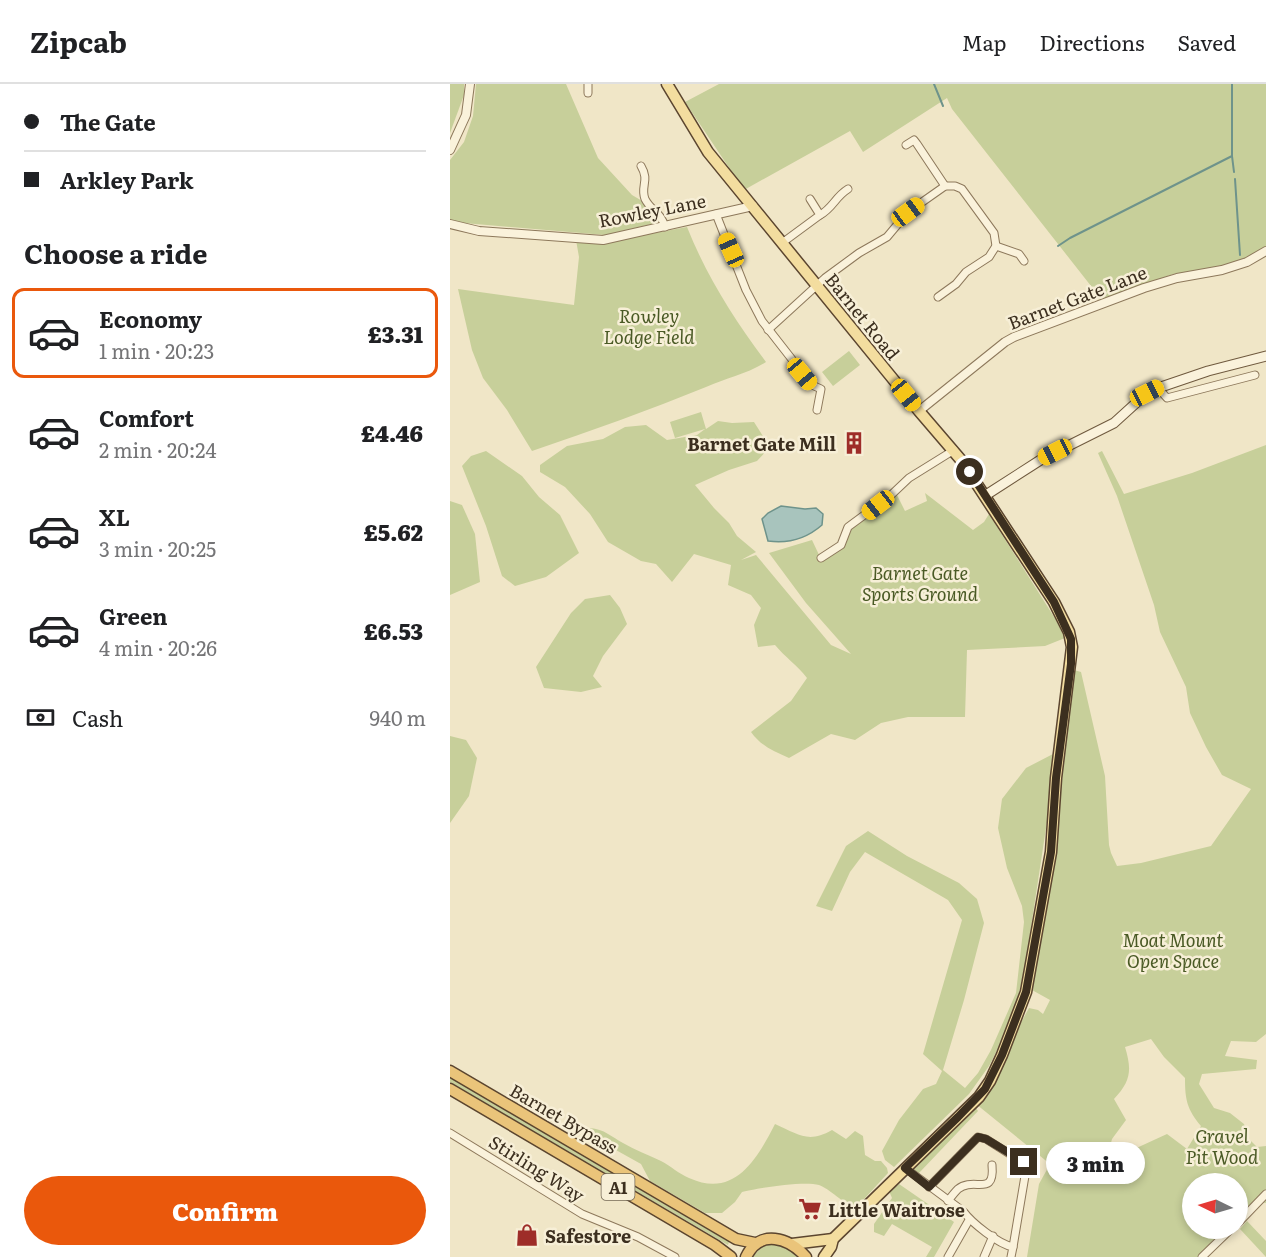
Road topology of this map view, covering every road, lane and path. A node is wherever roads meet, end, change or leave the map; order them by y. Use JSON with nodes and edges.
{"nodes":[{"id":1,"x":470,"y":84,"type":"edge"},
{"id":2,"x":588,"y":84,"type":"edge"},
{"id":3,"x":667,"y":84,"type":"edge"},
{"id":4,"x":588,"y":93,"type":"dead end"},
{"id":5,"x":906,"y":145,"type":"dead end"},
{"id":6,"x":450,"y":150,"type":"edge"},
{"id":7,"x":641,"y":166,"type":"dead end"},
{"id":8,"x":945,"y":186,"type":"junction"},
{"id":9,"x":848,"y":189,"type":"dead end"},
{"id":10,"x":810,"y":199,"type":"dead end"},
{"id":11,"x":753,"y":206,"type":"junction"},
{"id":12,"x":716,"y":214,"type":"junction"},
{"id":13,"x":820,"y":215,"type":"junction"},
{"id":14,"x":450,"y":224,"type":"edge"},
{"id":15,"x":665,"y":227,"type":"junction"},
{"id":16,"x":782,"y":243,"type":"junction"},
{"id":17,"x":996,"y":246,"type":"junction"},
{"id":18,"x":1266,"y":251,"type":"edge"},
{"id":19,"x":1024,"y":261,"type":"dead end"},
{"id":20,"x":941,"y":284,"type":"dead end"},
{"id":21,"x":817,"y":286,"type":"junction"},
{"id":22,"x":947,"y":291,"type":"junction"},
{"id":23,"x":938,"y":297,"type":"dead end"},
{"id":24,"x":768,"y":330,"type":"junction"},
{"id":25,"x":1266,"y":356,"type":"edge"},
{"id":26,"x":1255,"y":375,"type":"dead end"},
{"id":27,"x":1158,"y":388,"type":"junction"},
{"id":28,"x":817,"y":410,"type":"dead end"},
{"id":29,"x":919,"y":411,"type":"junction"},
{"id":30,"x":954,"y":450,"type":"junction"},
{"id":31,"x":986,"y":495,"type":"junction"},
{"id":32,"x":821,"y":558,"type":"dead end"},
{"id":33,"x":450,"y":1071,"type":"edge"},
{"id":34,"x":450,"y":1089,"type":"edge"},
{"id":35,"x":450,"y":1132,"type":"edge"},
{"id":36,"x":992,"y":1165,"type":"dead end"},
{"id":37,"x":905,"y":1168,"type":"junction"},
{"id":38,"x":929,"y":1187,"type":"junction"},
{"id":39,"x":1266,"y":1194,"type":"edge"},
{"id":40,"x":948,"y":1201,"type":"junction"},
{"id":41,"x":1248,"y":1213,"type":"edge"},
{"id":42,"x":969,"y":1220,"type":"junction"},
{"id":43,"x":993,"y":1236,"type":"junction"},
{"id":44,"x":833,"y":1239,"type":"junction"},
{"id":45,"x":1221,"y":1239,"type":"edge"},
{"id":46,"x":755,"y":1243,"type":"junction"},
{"id":47,"x":792,"y":1244,"type":"junction"},
{"id":48,"x":1013,"y":1247,"type":"junction"},
{"id":49,"x":675,"y":1257,"type":"edge"},
{"id":50,"x":731,"y":1257,"type":"edge"},
{"id":51,"x":746,"y":1257,"type":"edge"},
{"id":52,"x":806,"y":1257,"type":"edge"},
{"id":53,"x":824,"y":1257,"type":"edge"},
{"id":54,"x":948,"y":1257,"type":"edge"},
{"id":55,"x":984,"y":1257,"type":"edge"},
{"id":56,"x":1011,"y":1257,"type":"edge"},
{"id":57,"x":1202,"y":1257,"type":"edge"}],
"edges":[{"from":1,"to":6,"type":"street"},
{"from":2,"to":4,"type":"street"},
{"from":3,"to":11,"type":"main road","name":"Barnet Road"},
{"from":5,"to":8,"type":"street"},
{"from":7,"to":15,"type":"street"},
{"from":8,"to":17,"type":"street"},
{"from":8,"to":21,"type":"street"},
{"from":9,"to":13,"type":"street"},
{"from":10,"to":13,"type":"street"},
{"from":11,"to":12,"type":"street","name":"Rowley Lane"},
{"from":11,"to":16,"type":"main road","name":"Barnet Road"},
{"from":12,"to":15,"type":"street","name":"Rowley Lane"},
{"from":12,"to":24,"type":"street"},
{"from":13,"to":16,"type":"street"},
{"from":14,"to":15,"type":"street","name":"Rowley Lane"},
{"from":16,"to":21,"type":"main road","name":"Barnet Road"},
{"from":17,"to":19,"type":"street"},
{"from":17,"to":22,"type":"street"},
{"from":18,"to":29,"type":"street","name":"Barnet Gate Lane"},
{"from":20,"to":22,"type":"street"},
{"from":21,"to":24,"type":"street"},
{"from":21,"to":29,"type":"main road","name":"Barnet Road"},
{"from":22,"to":23,"type":"street"},
{"from":24,"to":28,"type":"street"},
{"from":25,"to":27,"type":"main road"},
{"from":26,"to":27,"type":"street"},
{"from":27,"to":31,"type":"main road"},
{"from":29,"to":30,"type":"main road","name":"Barnet Road"},
{"from":30,"to":31,"type":"main road","name":"Barnet Road"},
{"from":30,"to":32,"type":"street"},
{"from":31,"to":37,"type":"main road","name":"Barnet Road"},
{"from":33,"to":46,"type":"highway","name":"Barnet Bypass","number":"A1"},
{"from":34,"to":50,"type":"highway","name":"Barnet Bypass","number":"A1"},
{"from":35,"to":49,"type":"street","name":"Stirling Way"},
{"from":36,"to":40,"type":"street"},
{"from":37,"to":38,"type":"street"},
{"from":37,"to":44,"type":"main road","name":"Barnet Road"},
{"from":38,"to":40,"type":"street"},
{"from":38,"to":48,"type":"street"},
{"from":39,"to":41,"type":"street"},
{"from":40,"to":42,"type":"street"},
{"from":42,"to":43,"type":"street"},
{"from":42,"to":54,"type":"street"},
{"from":43,"to":48,"type":"street"},
{"from":43,"to":55,"type":"street"},
{"from":44,"to":47,"type":"main road"},
{"from":44,"to":53,"type":"main road","name":"Barnet Road"},
{"from":45,"to":57,"type":"street"},
{"from":46,"to":47,"type":"highway","name":"Barnet Bypass"},
{"from":46,"to":51,"type":"highway"},
{"from":47,"to":52,"type":"highway"},
{"from":48,"to":56,"type":"street"}]}
